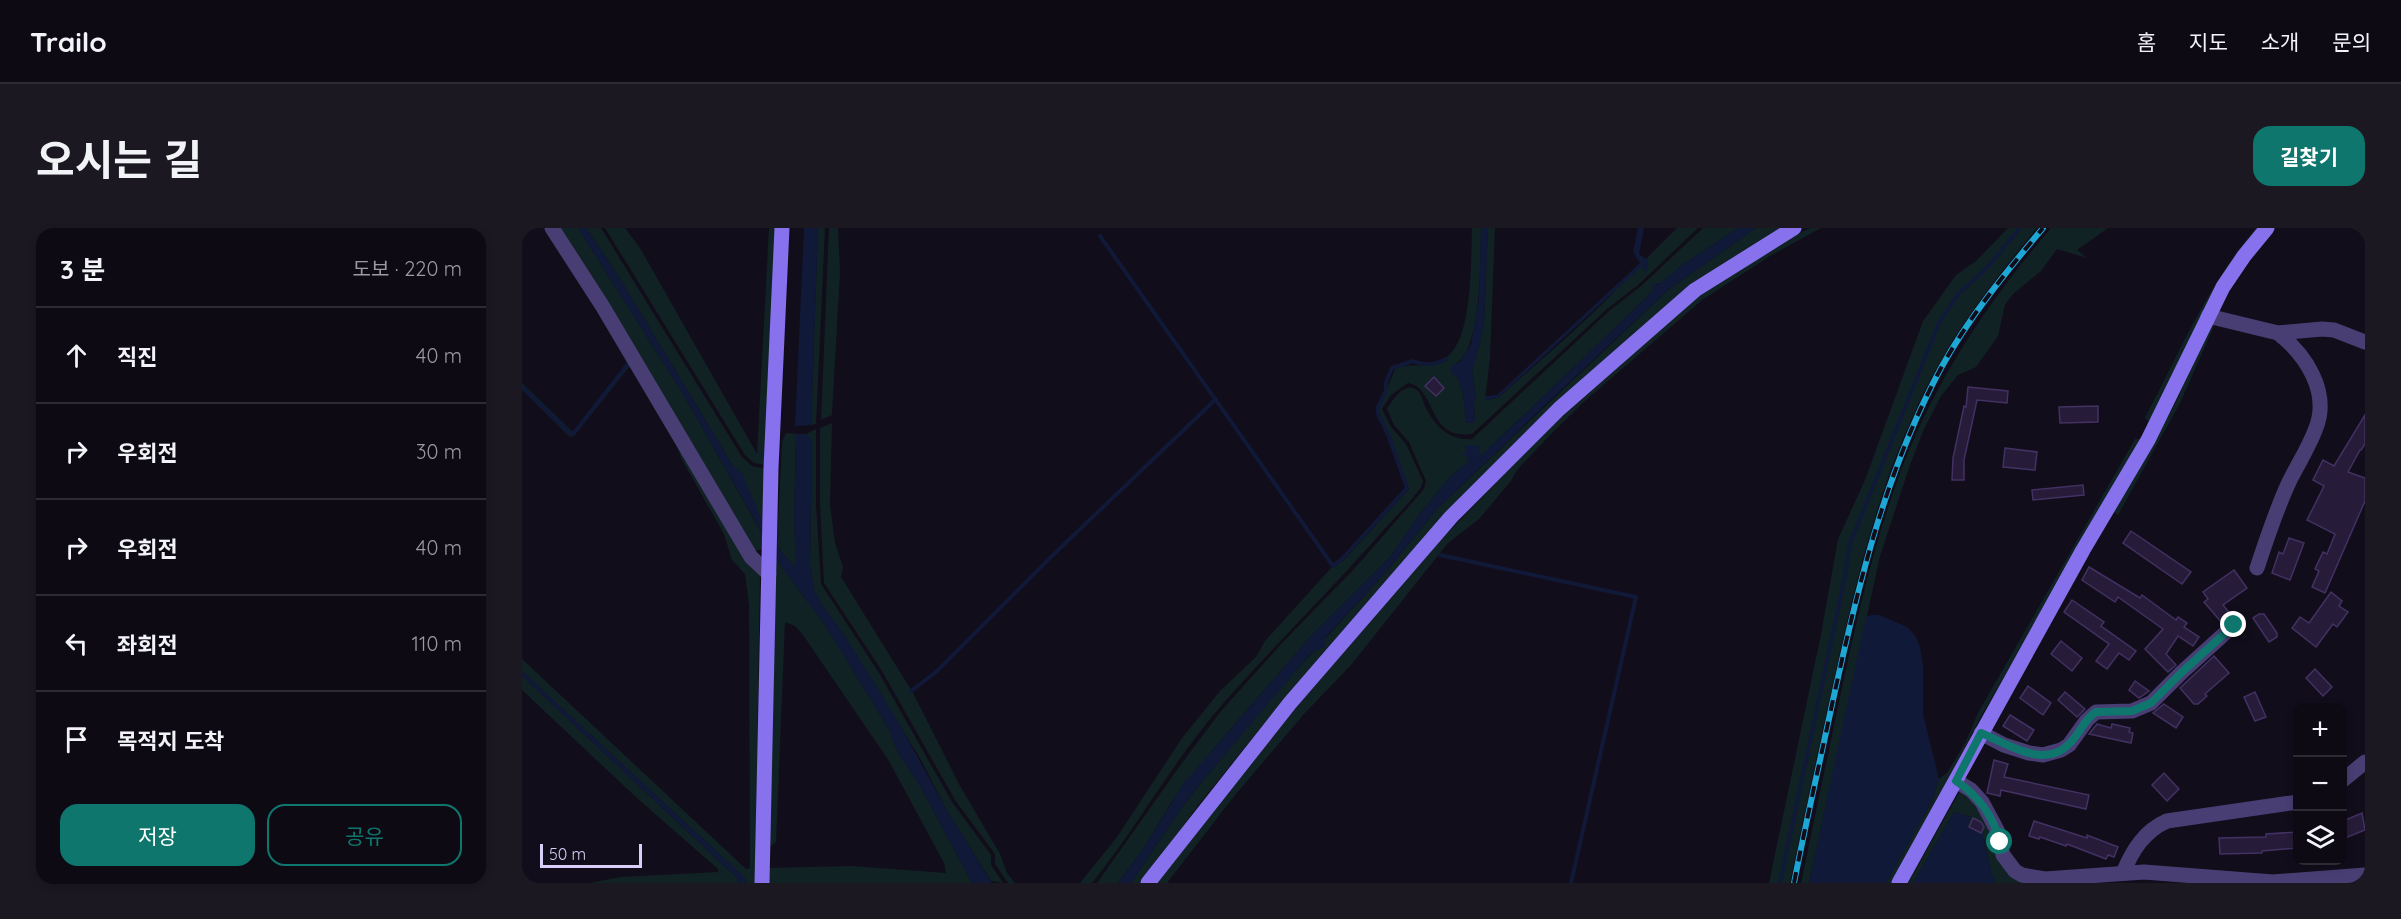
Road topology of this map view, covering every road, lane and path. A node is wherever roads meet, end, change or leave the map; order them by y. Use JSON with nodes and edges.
{"nodes":[{"id":1,"x":552,"y":228,"type":"edge"},
{"id":2,"x":782,"y":228,"type":"edge"},
{"id":3,"x":1794,"y":228,"type":"edge"},
{"id":4,"x":2267,"y":228,"type":"edge"},
{"id":5,"x":2208,"y":316,"type":"junction"},
{"id":6,"x":2278,"y":333,"type":"junction"},
{"id":7,"x":2365,"y":342,"type":"edge"},
{"id":8,"x":2257,"y":568,"type":"dead end"},
{"id":9,"x":769,"y":574,"type":"junction"},
{"id":10,"x":2234,"y":625,"type":"dead end"},
{"id":11,"x":1981,"y":733,"type":"junction"},
{"id":12,"x":2365,"y":762,"type":"edge"},
{"id":13,"x":2347,"y":778,"type":"edge"},
{"id":14,"x":1956,"y":781,"type":"junction"},
{"id":15,"x":2293,"y":803,"type":"edge"},
{"id":16,"x":2123,"y":873,"type":"junction"},
{"id":17,"x":2365,"y":875,"type":"edge"},
{"id":18,"x":762,"y":878,"type":"edge"},
{"id":19,"x":1148,"y":883,"type":"edge"},
{"id":20,"x":1899,"y":883,"type":"edge"}],
"edges":[{"from":1,"to":9,"type":"street"},
{"from":2,"to":9,"type":"main road"},
{"from":3,"to":19,"type":"main road"},
{"from":4,"to":5,"type":"main road"},
{"from":5,"to":6,"type":"street"},
{"from":5,"to":11,"type":"main road"},
{"from":6,"to":7,"type":"street"},
{"from":6,"to":8,"type":"street"},
{"from":9,"to":18,"type":"main road"},
{"from":10,"to":11,"type":"street"},
{"from":11,"to":14,"type":"main road"},
{"from":12,"to":13,"type":"street"},
{"from":14,"to":16,"type":"street"},
{"from":14,"to":20,"type":"main road"},
{"from":15,"to":16,"type":"street"},
{"from":16,"to":17,"type":"street"}]}
